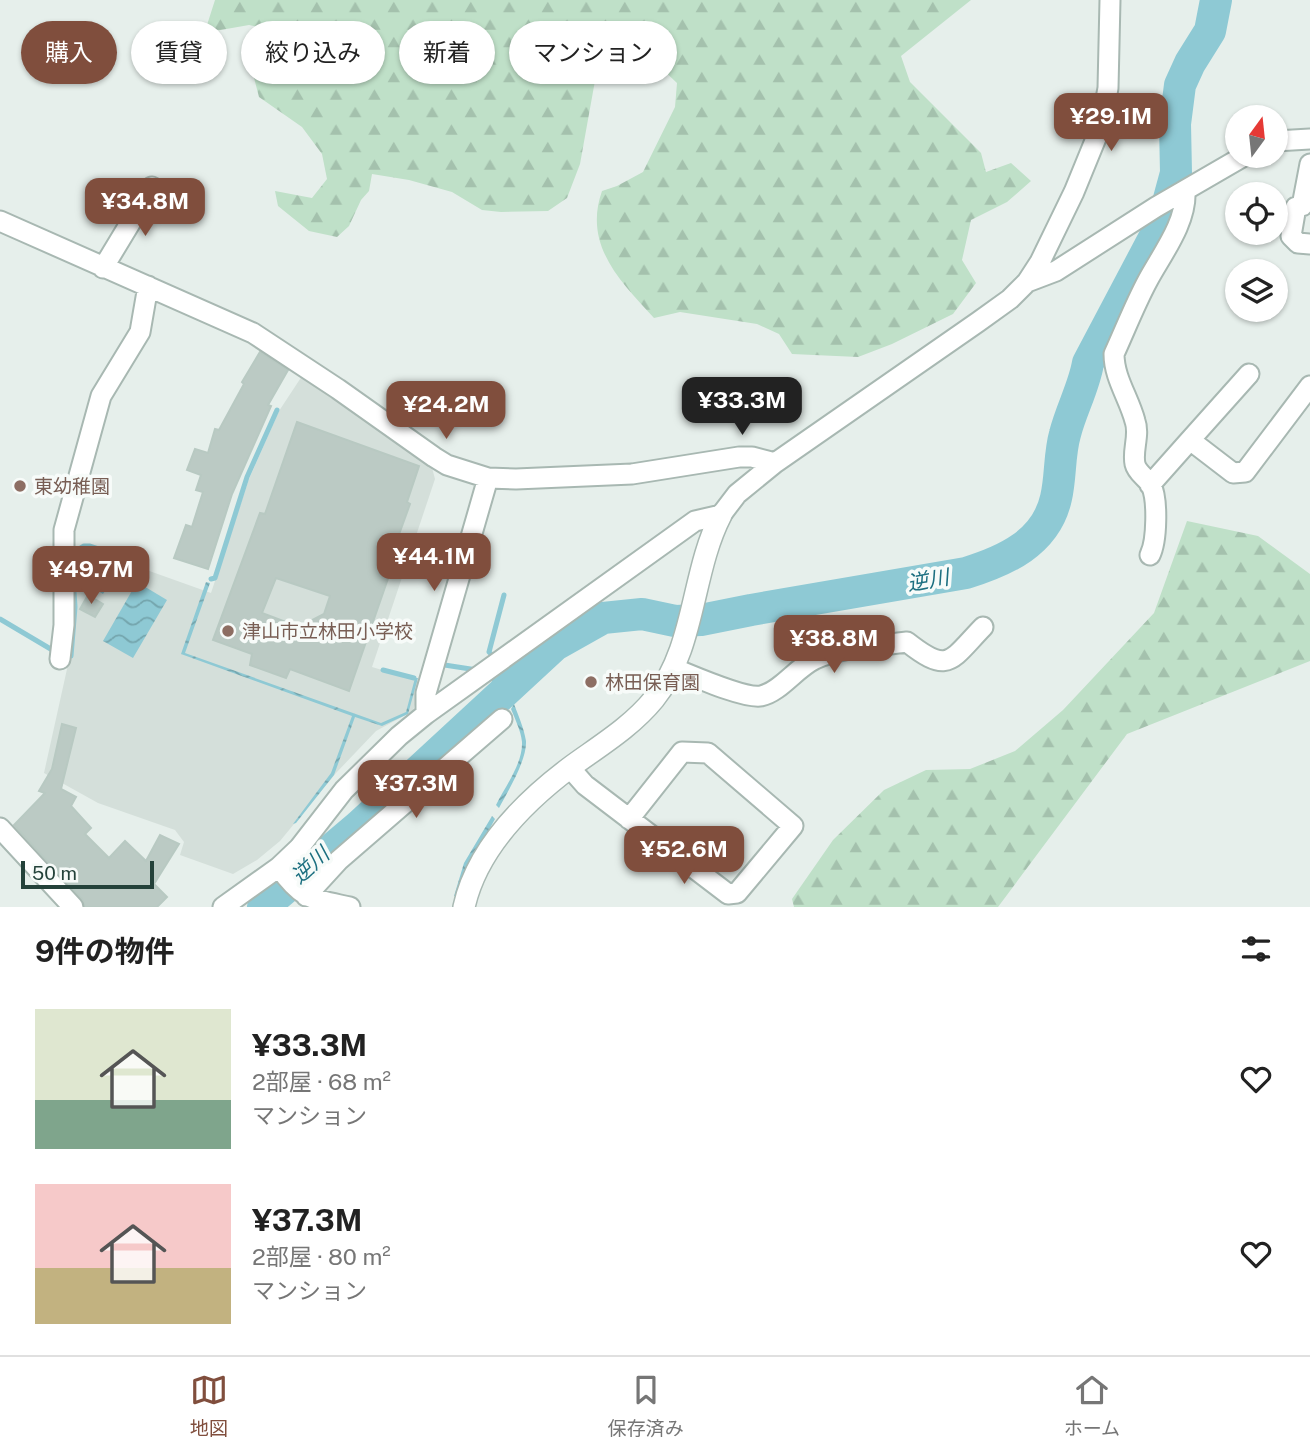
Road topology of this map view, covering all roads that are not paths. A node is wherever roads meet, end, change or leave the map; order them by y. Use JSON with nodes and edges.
{"nodes":[{"id":1,"x":1110,"y":0,"type":"edge"},
{"id":2,"x":1310,"y":139,"type":"edge"},
{"id":3,"x":1288,"y":140,"type":"edge"},
{"id":4,"x":1310,"y":164,"type":"edge"},
{"id":5,"x":1225,"y":167,"type":"edge"},
{"id":6,"x":152,"y":187,"type":"dead end"},
{"id":7,"x":1182,"y":192,"type":"junction"},
{"id":8,"x":0,"y":221,"type":"edge"},
{"id":9,"x":1310,"y":244,"type":"edge"},
{"id":10,"x":103,"y":268,"type":"junction"},
{"id":11,"x":1027,"y":282,"type":"junction"},
{"id":12,"x":148,"y":286,"type":"junction"},
{"id":13,"x":1249,"y":374,"type":"dead end"},
{"id":14,"x":1310,"y":386,"type":"edge"},
{"id":15,"x":1190,"y":440,"type":"junction"},
{"id":16,"x":775,"y":463,"type":"junction"},
{"id":17,"x":488,"y":478,"type":"junction"},
{"id":18,"x":1150,"y":485,"type":"junction"},
{"id":19,"x":721,"y":515,"type":"junction"},
{"id":20,"x":1150,"y":555,"type":"dead end"},
{"id":21,"x":983,"y":627,"type":"dead end"},
{"id":22,"x":60,"y":659,"type":"dead end"},
{"id":23,"x":673,"y":668,"type":"junction"},
{"id":24,"x":426,"y":714,"type":"junction"},
{"id":25,"x":502,"y":719,"type":"dead end"},
{"id":26,"x":570,"y":768,"type":"junction"},
{"id":27,"x":629,"y":819,"type":"junction"},
{"id":28,"x":1,"y":830,"type":"edge"},
{"id":29,"x":292,"y":883,"type":"junction"},
{"id":30,"x":73,"y":907,"type":"edge"},
{"id":31,"x":223,"y":907,"type":"edge"},
{"id":32,"x":350,"y":907,"type":"edge"},
{"id":33,"x":464,"y":907,"type":"edge"}],
"edges":[{"from":1,"to":11,"type":"street"},
{"from":2,"to":3,"type":"street"},
{"from":4,"to":9,"type":"street"},
{"from":5,"to":7,"type":"street"},
{"from":6,"to":10,"type":"street"},
{"from":7,"to":11,"type":"street"},
{"from":7,"to":18,"type":"street"},
{"from":8,"to":10,"type":"street"},
{"from":10,"to":12,"type":"street"},
{"from":11,"to":16,"type":"street"},
{"from":12,"to":17,"type":"street"},
{"from":12,"to":22,"type":"street"},
{"from":13,"to":15,"type":"street"},
{"from":14,"to":15,"type":"street"},
{"from":15,"to":18,"type":"street"},
{"from":16,"to":17,"type":"street"},
{"from":16,"to":19,"type":"street"},
{"from":17,"to":24,"type":"street"},
{"from":18,"to":20,"type":"street"},
{"from":19,"to":23,"type":"street"},
{"from":19,"to":24,"type":"street"},
{"from":21,"to":23,"type":"street"},
{"from":23,"to":26,"type":"street"},
{"from":24,"to":29,"type":"street"},
{"from":25,"to":29,"type":"street"},
{"from":26,"to":27,"type":"street"},
{"from":26,"to":33,"type":"street"},
{"from":27,"to":27,"type":"street"},
{"from":28,"to":30,"type":"street"},
{"from":29,"to":31,"type":"street"},
{"from":29,"to":32,"type":"street"}]}
